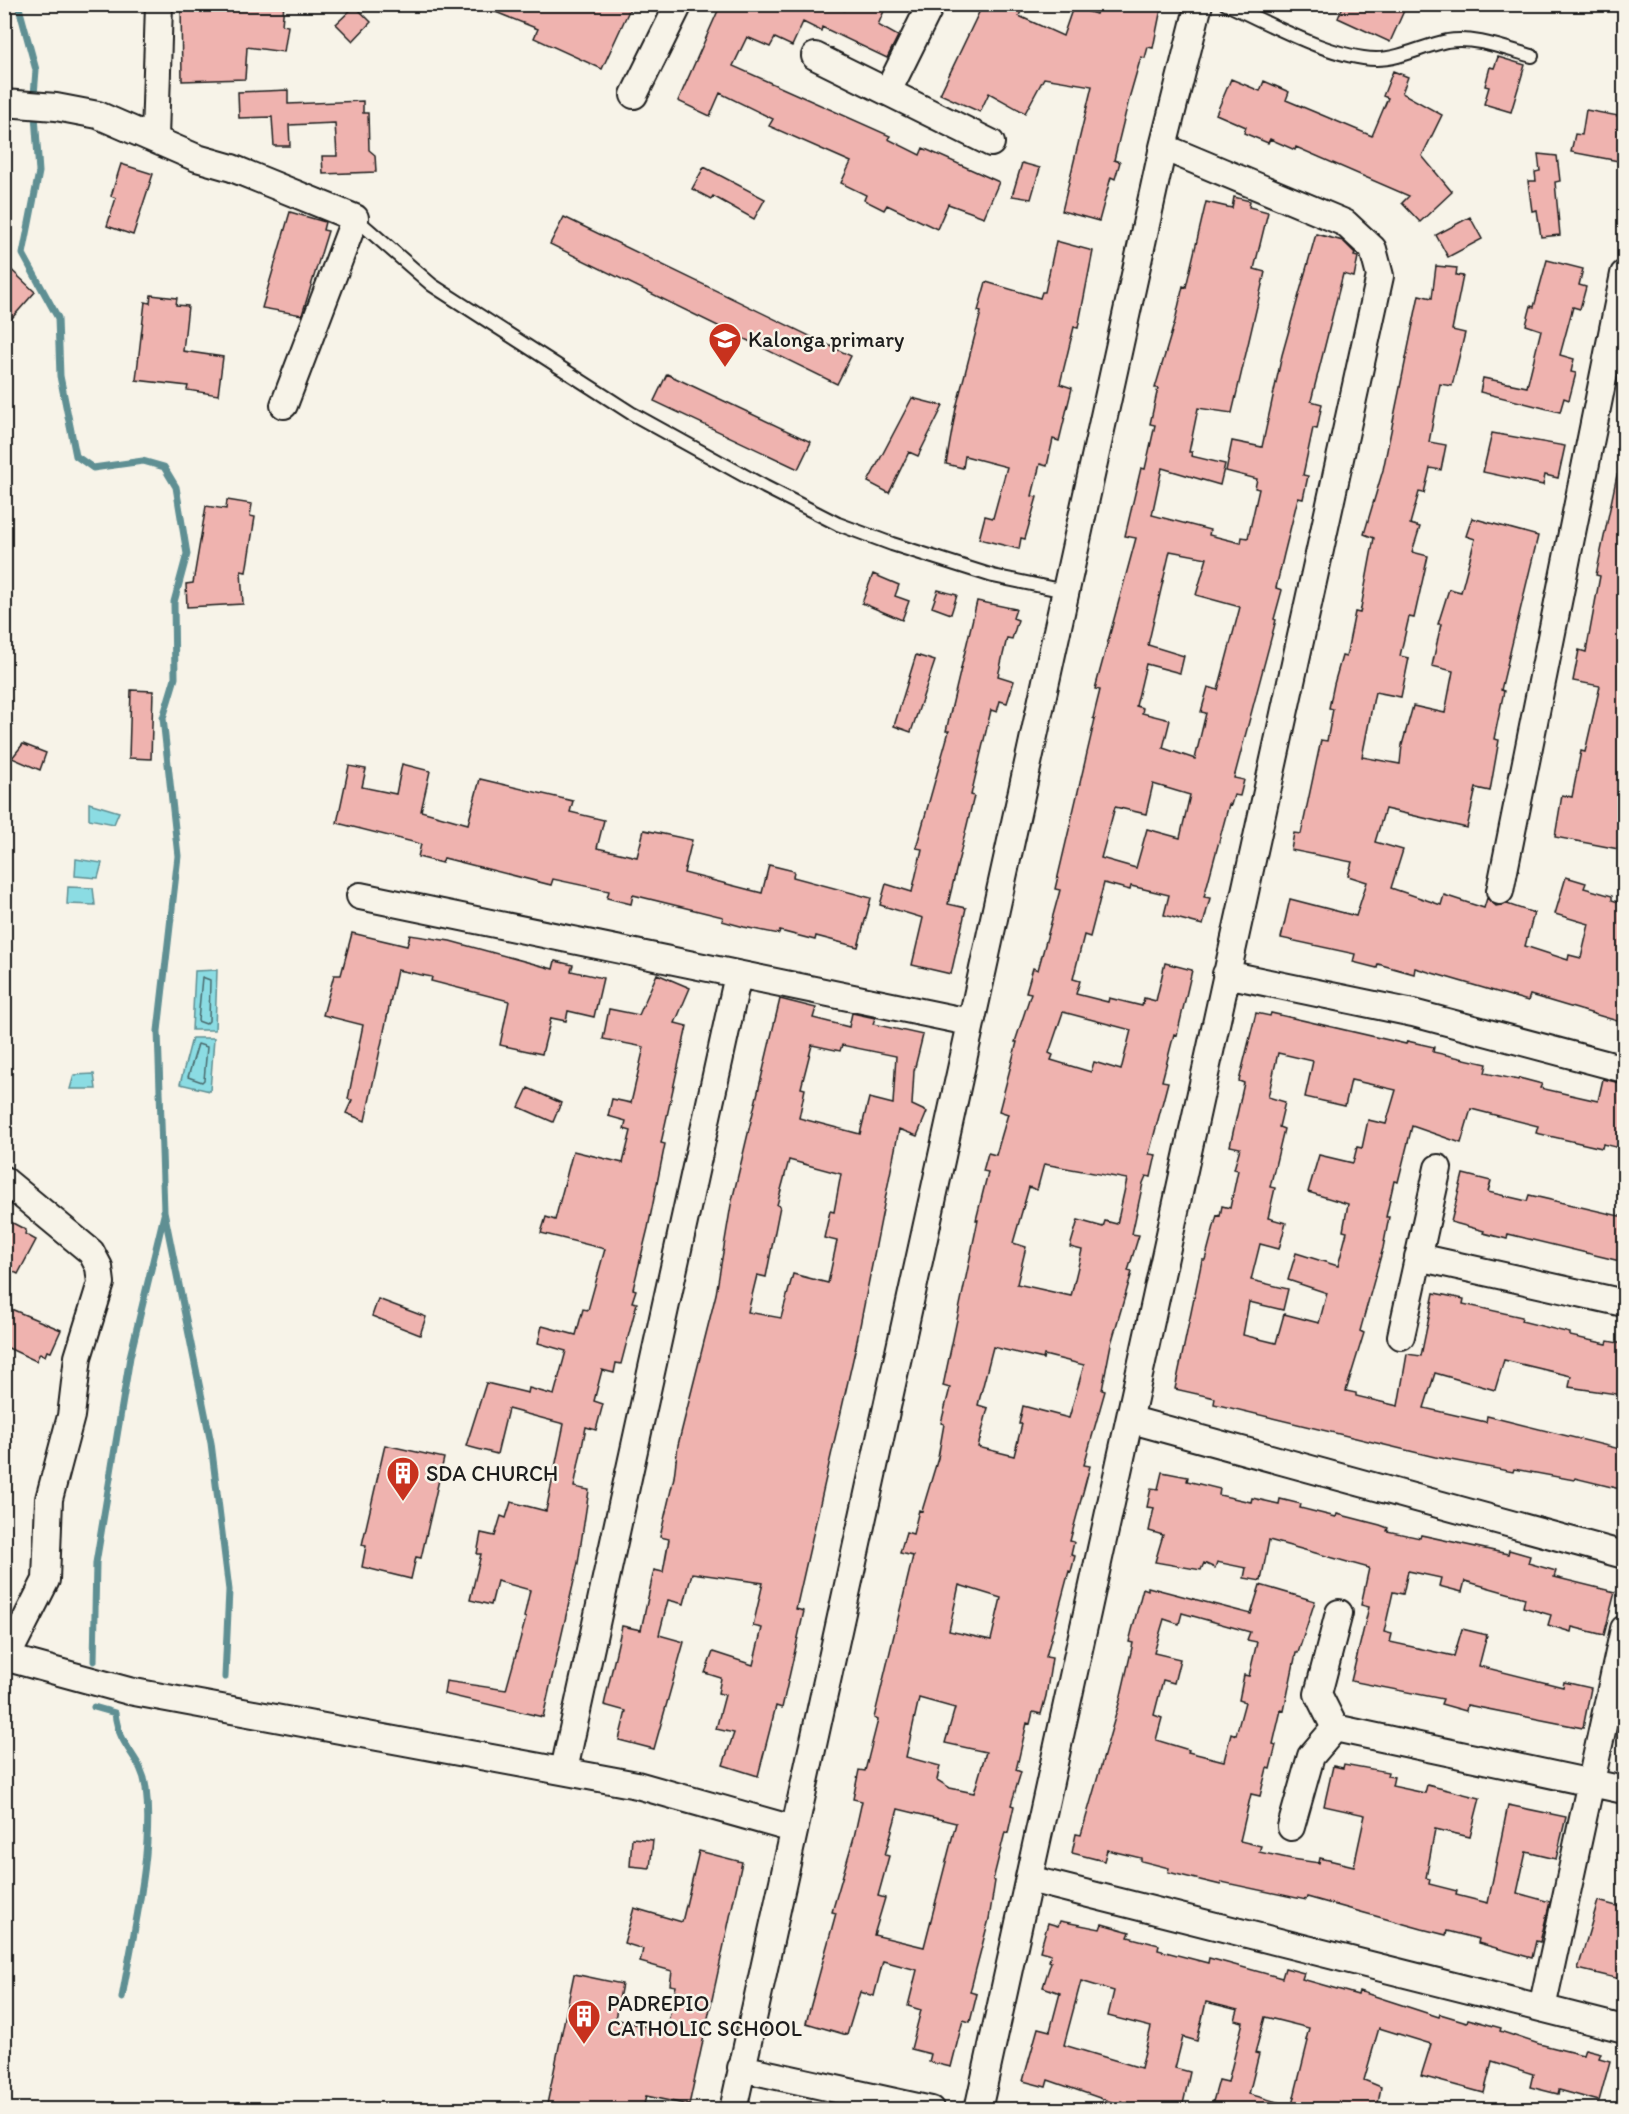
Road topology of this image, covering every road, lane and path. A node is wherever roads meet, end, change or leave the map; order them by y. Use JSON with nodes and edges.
{"nodes":[{"id":1,"x":159,"y":4,"type":"edge"},
{"id":2,"x":679,"y":4,"type":"edge"},
{"id":3,"x":931,"y":4,"type":"edge"},
{"id":4,"x":1199,"y":4,"type":"edge"},
{"id":5,"x":1226,"y":4,"type":"edge"},
{"id":6,"x":815,"y":56,"type":"dead end"},
{"id":7,"x":1532,"y":56,"type":"dead end"},
{"id":8,"x":888,"y":91,"type":"junction"},
{"id":9,"x":634,"y":95,"type":"dead end"},
{"id":10,"x":4,"y":103,"type":"edge"},
{"id":11,"x":155,"y":138,"type":"junction"},
{"id":12,"x":991,"y":143,"type":"dead end"},
{"id":13,"x":1163,"y":147,"type":"junction"},
{"id":14,"x":355,"y":218,"type":"junction"},
{"id":15,"x":1624,"y":274,"type":"edge"},
{"id":16,"x":284,"y":405,"type":"dead end"},
{"id":17,"x":1065,"y":591,"type":"junction"},
{"id":18,"x":1500,"y":891,"type":"dead end"},
{"id":19,"x":360,"y":896,"type":"dead end"},
{"id":20,"x":1226,"y":974,"type":"junction"},
{"id":21,"x":738,"y":975,"type":"junction"},
{"id":22,"x":969,"y":1022,"type":"junction"},
{"id":23,"x":1624,"y":1069,"type":"edge"},
{"id":24,"x":1438,"y":1168,"type":"dead end"},
{"id":25,"x":4,"y":1180,"type":"edge"},
{"id":26,"x":1418,"y":1257,"type":"junction"},
{"id":27,"x":1624,"y":1303,"type":"edge"},
{"id":28,"x":1401,"y":1336,"type":"dead end"},
{"id":29,"x":1132,"y":1420,"type":"junction"},
{"id":30,"x":1624,"y":1555,"type":"edge"},
{"id":31,"x":1339,"y":1613,"type":"dead end"},
{"id":32,"x":1624,"y":1629,"type":"edge"},
{"id":33,"x":6,"y":1657,"type":"edge"},
{"id":34,"x":1335,"y":1728,"type":"junction"},
{"id":35,"x":564,"y":1770,"type":"junction"},
{"id":36,"x":1590,"y":1781,"type":"junction"},
{"id":37,"x":1624,"y":1790,"type":"edge"},
{"id":38,"x":1291,"y":1827,"type":"dead end"},
{"id":39,"x":793,"y":1828,"type":"junction"},
{"id":40,"x":1029,"y":1879,"type":"junction"},
{"id":41,"x":1542,"y":2008,"type":"junction"},
{"id":42,"x":1624,"y":2029,"type":"edge"},
{"id":43,"x":741,"y":2068,"type":"junction"},
{"id":44,"x":733,"y":2109,"type":"edge"},
{"id":45,"x":931,"y":2109,"type":"edge"},
{"id":46,"x":978,"y":2109,"type":"edge"}],
"edges":[{"from":1,"to":11,"type":"street"},
{"from":2,"to":9,"type":"street"},
{"from":3,"to":8,"type":"street"},
{"from":4,"to":13,"type":"street"},
{"from":5,"to":7,"type":"lane"},
{"from":6,"to":8,"type":"street"},
{"from":8,"to":12,"type":"street"},
{"from":10,"to":11,"type":"street"},
{"from":11,"to":14,"type":"street"},
{"from":13,"to":17,"type":"street"},
{"from":13,"to":20,"type":"street"},
{"from":14,"to":16,"type":"street"},
{"from":14,"to":17,"type":"lane"},
{"from":15,"to":18,"type":"street"},
{"from":17,"to":22,"type":"street"},
{"from":19,"to":21,"type":"street"},
{"from":20,"to":23,"type":"street"},
{"from":20,"to":29,"type":"street"},
{"from":21,"to":22,"type":"street"},
{"from":21,"to":35,"type":"street"},
{"from":22,"to":39,"type":"street"},
{"from":24,"to":26,"type":"street"},
{"from":25,"to":33,"type":"street"},
{"from":26,"to":27,"type":"street"},
{"from":26,"to":28,"type":"street"},
{"from":29,"to":30,"type":"street"},
{"from":29,"to":40,"type":"street"},
{"from":31,"to":34,"type":"street"},
{"from":32,"to":36,"type":"street"},
{"from":33,"to":35,"type":"street"},
{"from":34,"to":36,"type":"street"},
{"from":34,"to":38,"type":"street"},
{"from":35,"to":39,"type":"street"},
{"from":36,"to":37,"type":"street"},
{"from":36,"to":41,"type":"street"},
{"from":39,"to":43,"type":"street"},
{"from":40,"to":41,"type":"street"},
{"from":40,"to":46,"type":"street"},
{"from":41,"to":42,"type":"street"},
{"from":43,"to":44,"type":"street"},
{"from":43,"to":45,"type":"street"}]}
